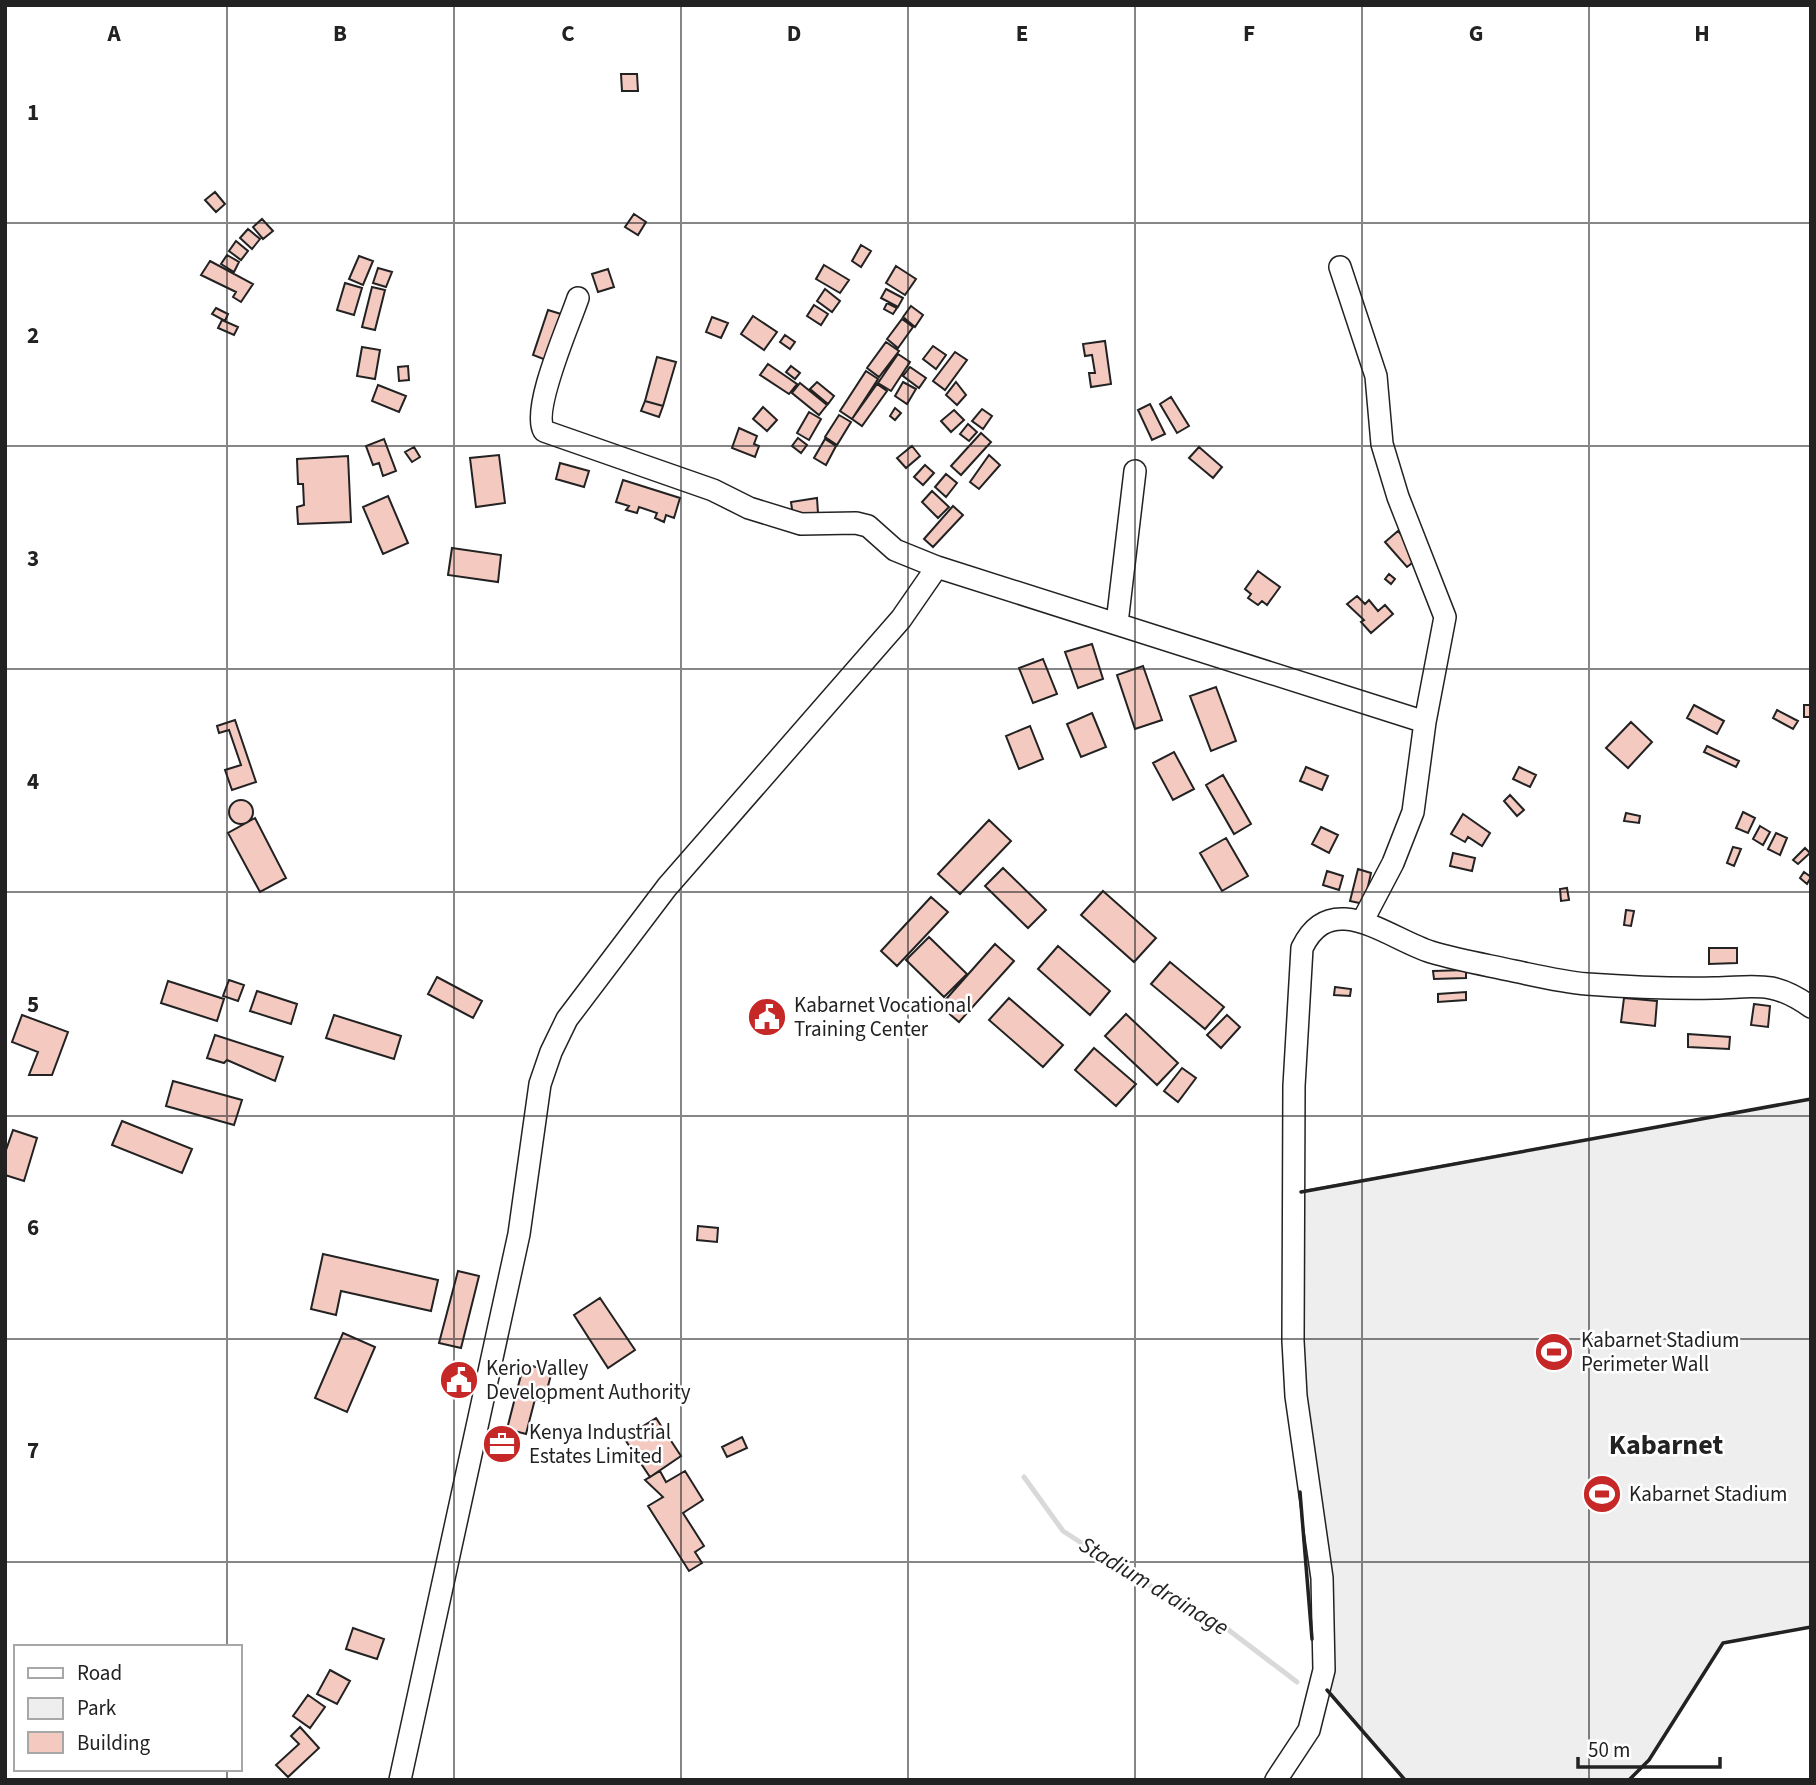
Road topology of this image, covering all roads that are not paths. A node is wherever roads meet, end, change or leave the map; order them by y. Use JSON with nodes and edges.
{"nodes":[{"id":1,"x":1340,"y":267,"type":"dead end"},
{"id":2,"x":578,"y":299,"type":"dead end"},
{"id":3,"x":1135,"y":471,"type":"dead end"},
{"id":4,"x":937,"y":567,"type":"junction"},
{"id":5,"x":1117,"y":623,"type":"junction"},
{"id":6,"x":1425,"y":722,"type":"junction"},
{"id":7,"x":1362,"y":922,"type":"junction"},
{"id":8,"x":1811,"y":1007,"type":"edge"},
{"id":9,"x":400,"y":1780,"type":"edge"},
{"id":10,"x":1276,"y":1780,"type":"edge"}],
"edges":[{"from":1,"to":6,"type":"street"},
{"from":2,"to":4,"type":"street"},
{"from":3,"to":5,"type":"street"},
{"from":4,"to":5,"type":"street"},
{"from":4,"to":9,"type":"street"},
{"from":5,"to":6,"type":"street"},
{"from":6,"to":7,"type":"street"},
{"from":7,"to":8,"type":"street"},
{"from":7,"to":10,"type":"street"}]}
